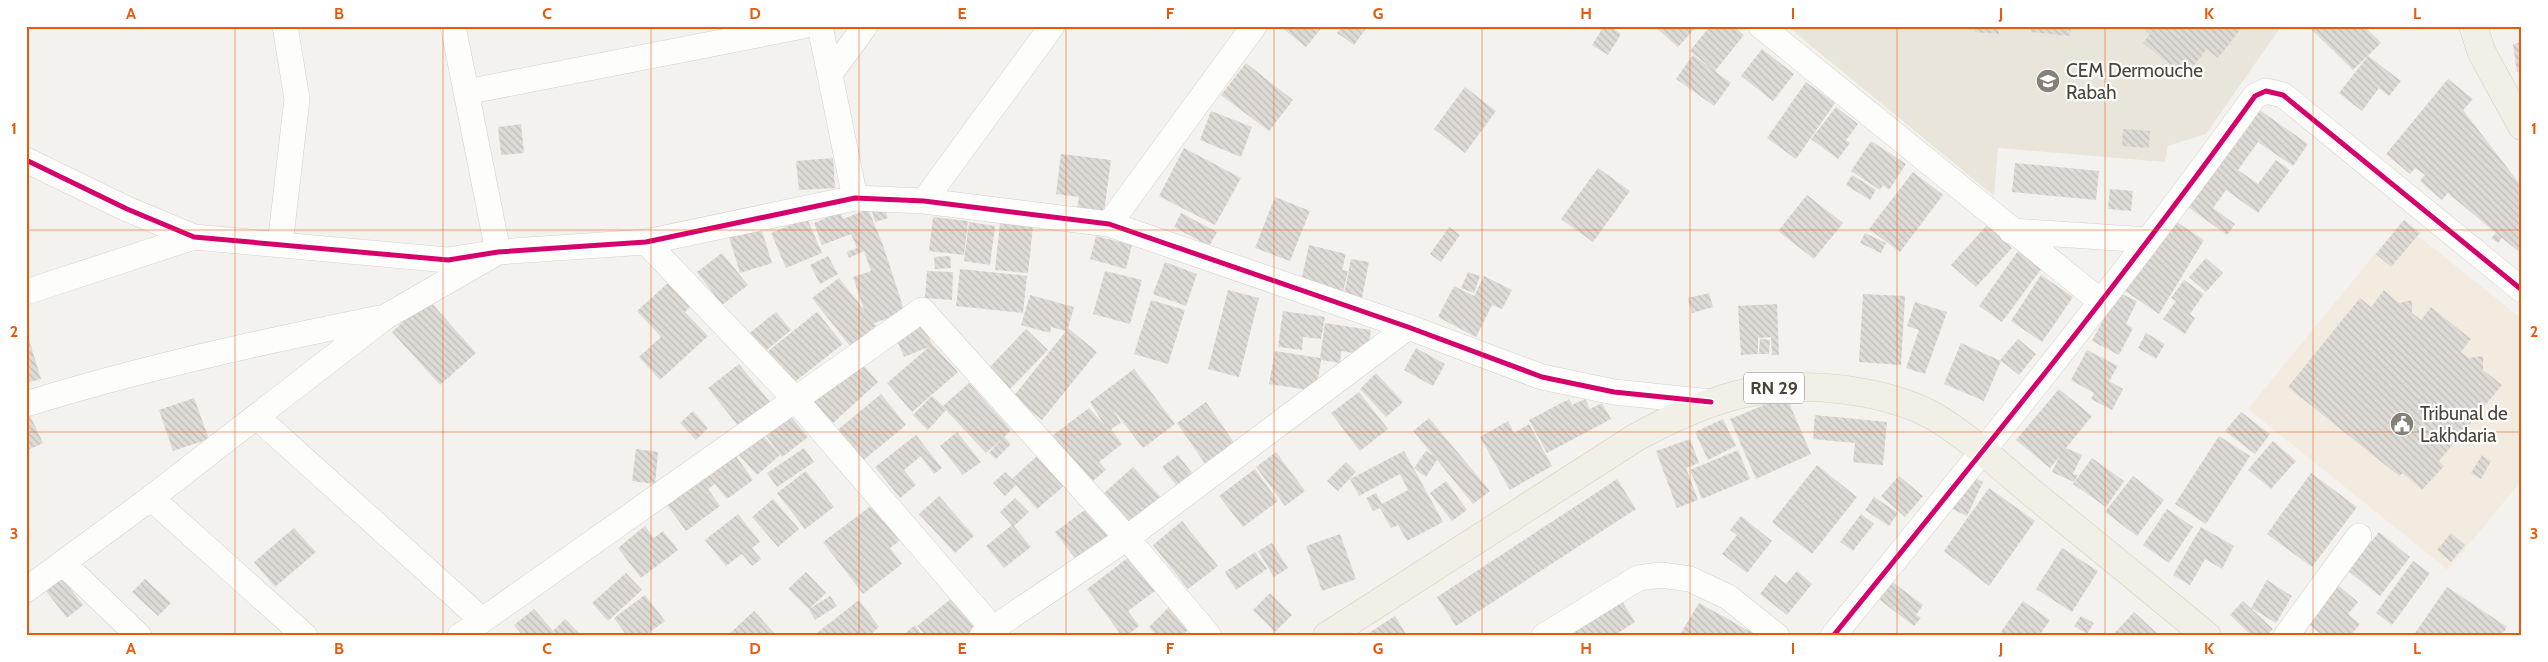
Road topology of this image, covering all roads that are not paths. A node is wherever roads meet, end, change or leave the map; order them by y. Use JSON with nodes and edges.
{"nodes":[{"id":1,"x":286,"y":26,"type":"edge"},
{"id":2,"x":453,"y":26,"type":"edge"},
{"id":3,"x":803,"y":26,"type":"edge"},
{"id":4,"x":820,"y":26,"type":"edge"},
{"id":5,"x":865,"y":26,"type":"edge"},
{"id":6,"x":1052,"y":26,"type":"edge"},
{"id":7,"x":1254,"y":26,"type":"edge"},
{"id":8,"x":1761,"y":26,"type":"edge"},
{"id":9,"x":2472,"y":26,"type":"edge"},
{"id":10,"x":830,"y":74,"type":"junction"},
{"id":11,"x":466,"y":92,"type":"junction"},
{"id":12,"x":2522,"y":126,"type":"edge"},
{"id":13,"x":26,"y":160,"type":"edge"},
{"id":14,"x":855,"y":198,"type":"junction"},
{"id":15,"x":924,"y":201,"type":"junction"},
{"id":16,"x":1109,"y":224,"type":"junction"},
{"id":17,"x":2011,"y":231,"type":"junction"},
{"id":18,"x":194,"y":237,"type":"junction"},
{"id":19,"x":2148,"y":240,"type":"junction"},
{"id":20,"x":646,"y":242,"type":"junction"},
{"id":21,"x":280,"y":245,"type":"junction"},
{"id":22,"x":498,"y":252,"type":"junction"},
{"id":23,"x":2522,"y":290,"type":"edge"},
{"id":24,"x":26,"y":292,"type":"edge"},
{"id":25,"x":2100,"y":301,"type":"junction"},
{"id":26,"x":385,"y":317,"type":"junction"},
{"id":27,"x":1408,"y":327,"type":"junction"},
{"id":28,"x":796,"y":399,"type":"junction"},
{"id":29,"x":1711,"y":402,"type":"junction"},
{"id":30,"x":26,"y":404,"type":"edge"},
{"id":31,"x":257,"y":417,"type":"junction"},
{"id":32,"x":1982,"y":452,"type":"junction"},
{"id":33,"x":151,"y":498,"type":"junction"},
{"id":34,"x":2359,"y":536,"type":"dead end"},
{"id":35,"x":1127,"y":538,"type":"junction"},
{"id":36,"x":62,"y":562,"type":"junction"},
{"id":37,"x":26,"y":590,"type":"edge"},
{"id":38,"x":481,"y":619,"type":"junction"},
{"id":39,"x":988,"y":632,"type":"edge"},
{"id":40,"x":139,"y":636,"type":"edge"},
{"id":41,"x":305,"y":636,"type":"edge"},
{"id":42,"x":460,"y":636,"type":"edge"},
{"id":43,"x":1209,"y":636,"type":"edge"},
{"id":44,"x":1327,"y":636,"type":"edge"},
{"id":45,"x":1544,"y":636,"type":"edge"},
{"id":46,"x":1777,"y":636,"type":"edge"},
{"id":47,"x":1833,"y":636,"type":"edge"},
{"id":48,"x":2207,"y":636,"type":"edge"},
{"id":49,"x":2286,"y":636,"type":"edge"}],
"edges":[{"from":1,"to":21,"type":"street"},
{"from":2,"to":11,"type":"street"},
{"from":3,"to":11,"type":"street"},
{"from":4,"to":10,"type":"street"},
{"from":5,"to":10,"type":"street"},
{"from":6,"to":15,"type":"street"},
{"from":7,"to":16,"type":"street"},
{"from":8,"to":17,"type":"street"},
{"from":9,"to":12,"type":"main road"},
{"from":10,"to":14,"type":"street"},
{"from":11,"to":22,"type":"street"},
{"from":13,"to":18,"type":"street"},
{"from":14,"to":15,"type":"street"},
{"from":14,"to":20,"type":"street"},
{"from":15,"to":16,"type":"street"},
{"from":16,"to":27,"type":"street"},
{"from":17,"to":19,"type":"street"},
{"from":17,"to":25,"type":"street"},
{"from":18,"to":21,"type":"street"},
{"from":18,"to":24,"type":"street"},
{"from":19,"to":23,"type":"street"},
{"from":19,"to":25,"type":"street"},
{"from":20,"to":22,"type":"street"},
{"from":20,"to":28,"type":"street"},
{"from":21,"to":22,"type":"street"},
{"from":22,"to":26,"type":"street"},
{"from":25,"to":32,"type":"street"},
{"from":26,"to":30,"type":"street"},
{"from":26,"to":31,"type":"street"},
{"from":27,"to":29,"type":"street"},
{"from":27,"to":35,"type":"street"},
{"from":28,"to":35,"type":"street"},
{"from":28,"to":38,"type":"street"},
{"from":28,"to":39,"type":"street"},
{"from":29,"to":32,"type":"main road","number":"RN 29"},
{"from":29,"to":44,"type":"main road","number":"RN 29"},
{"from":31,"to":33,"type":"street"},
{"from":31,"to":38,"type":"street"},
{"from":32,"to":47,"type":"street"},
{"from":32,"to":48,"type":"main road","number":"RN 29"},
{"from":33,"to":36,"type":"street"},
{"from":33,"to":41,"type":"street"},
{"from":34,"to":49,"type":"street"},
{"from":35,"to":39,"type":"street"},
{"from":35,"to":43,"type":"street"},
{"from":36,"to":37,"type":"street"},
{"from":36,"to":40,"type":"street"},
{"from":38,"to":42,"type":"street"},
{"from":45,"to":46,"type":"street"}]}
